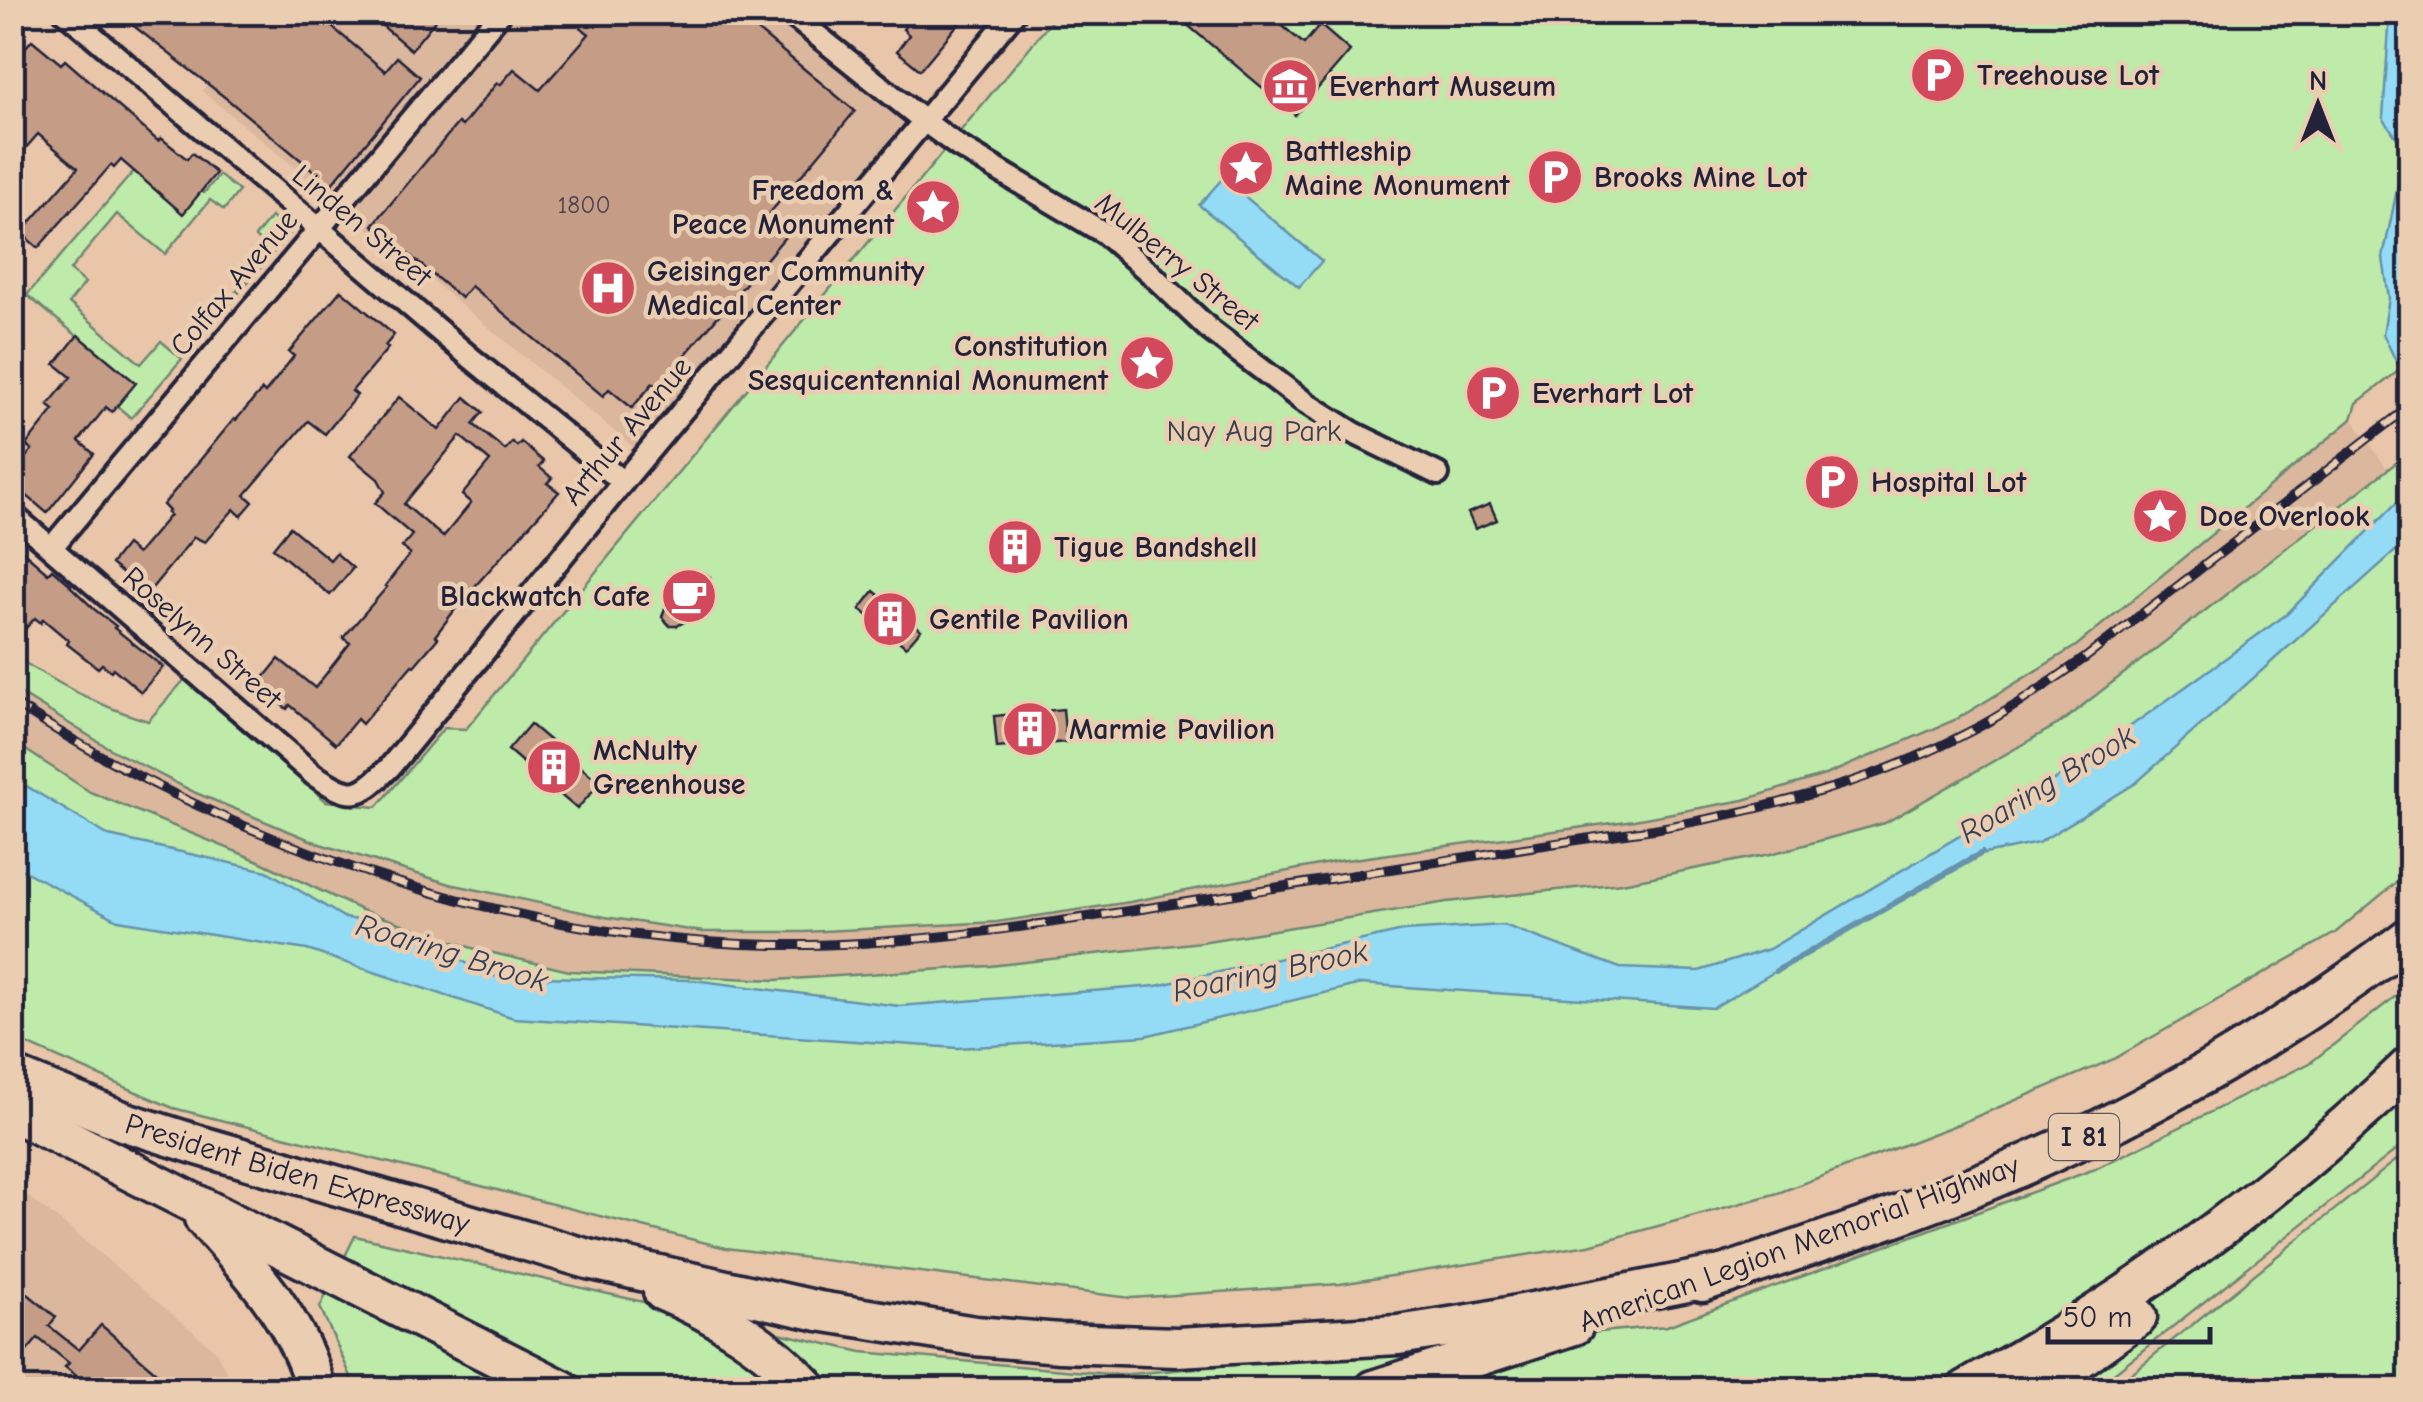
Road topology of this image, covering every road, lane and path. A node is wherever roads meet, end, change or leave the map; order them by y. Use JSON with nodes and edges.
{"nodes":[{"id":1,"x":64,"y":12,"type":"edge"},
{"id":2,"x":501,"y":12,"type":"edge"},
{"id":3,"x":788,"y":12,"type":"edge"},
{"id":4,"x":1015,"y":12,"type":"edge"},
{"id":5,"x":924,"y":121,"type":"junction"},
{"id":6,"x":319,"y":228,"type":"junction"},
{"id":7,"x":1438,"y":474,"type":"dead end"},
{"id":8,"x":623,"y":482,"type":"junction"},
{"id":9,"x":12,"y":514,"type":"edge"},
{"id":10,"x":52,"y":546,"type":"junction"},
{"id":11,"x":360,"y":792,"type":"joint"},
{"id":12,"x":2410,"y":937,"type":"edge"},
{"id":13,"x":2410,"y":1066,"type":"edge"},
{"id":14,"x":12,"y":1076,"type":"edge"},
{"id":15,"x":12,"y":1111,"type":"edge"},
{"id":16,"x":2284,"y":1178,"type":"junction"},
{"id":17,"x":189,"y":1201,"type":"junction"},
{"id":18,"x":588,"y":1259,"type":"junction"},
{"id":19,"x":1727,"y":1274,"type":"junction"},
{"id":20,"x":316,"y":1390,"type":"edge"},
{"id":21,"x":562,"y":1390,"type":"edge"},
{"id":22,"x":809,"y":1390,"type":"edge"},
{"id":23,"x":1374,"y":1390,"type":"edge"},
{"id":24,"x":1966,"y":1390,"type":"edge"},
{"id":25,"x":2034,"y":1390,"type":"edge"}],
"edges":[{"from":1,"to":6,"type":"street","name":"Linden Street"},
{"from":2,"to":6,"type":"street","name":"Colfax Avenue"},
{"from":3,"to":5,"type":"street","name":"Mulberry Street"},
{"from":4,"to":5,"type":"street","name":"Arthur Avenue"},
{"from":5,"to":7,"type":"street","name":"Mulberry Street"},
{"from":5,"to":8,"type":"street","name":"Arthur Avenue"},
{"from":6,"to":8,"type":"street","name":"Linden Street"},
{"from":6,"to":10,"type":"street","name":"Colfax Avenue"},
{"from":8,"to":11,"type":"street","name":"Arthur Avenue"},
{"from":9,"to":10,"type":"street","name":"Roselynn Street"},
{"from":10,"to":11,"type":"street","name":"Roselynn Street"},
{"from":12,"to":19,"type":"highway","name":"American Legion Memorial Highway","number":"I 81"},
{"from":13,"to":16,"type":"highway"},
{"from":14,"to":18,"type":"highway","name":"President Biden Expressway"},
{"from":15,"to":17,"type":"highway","name":"President Biden Expressway"},
{"from":16,"to":24,"type":"highway"},
{"from":16,"to":25,"type":"highway"},
{"from":17,"to":20,"type":"highway"},
{"from":17,"to":21,"type":"highway","name":"President Biden Expressway"},
{"from":18,"to":19,"type":"highway"},
{"from":18,"to":22,"type":"highway"},
{"from":19,"to":23,"type":"highway","name":"American Legion Memorial Highway","number":"I 81"}]}
